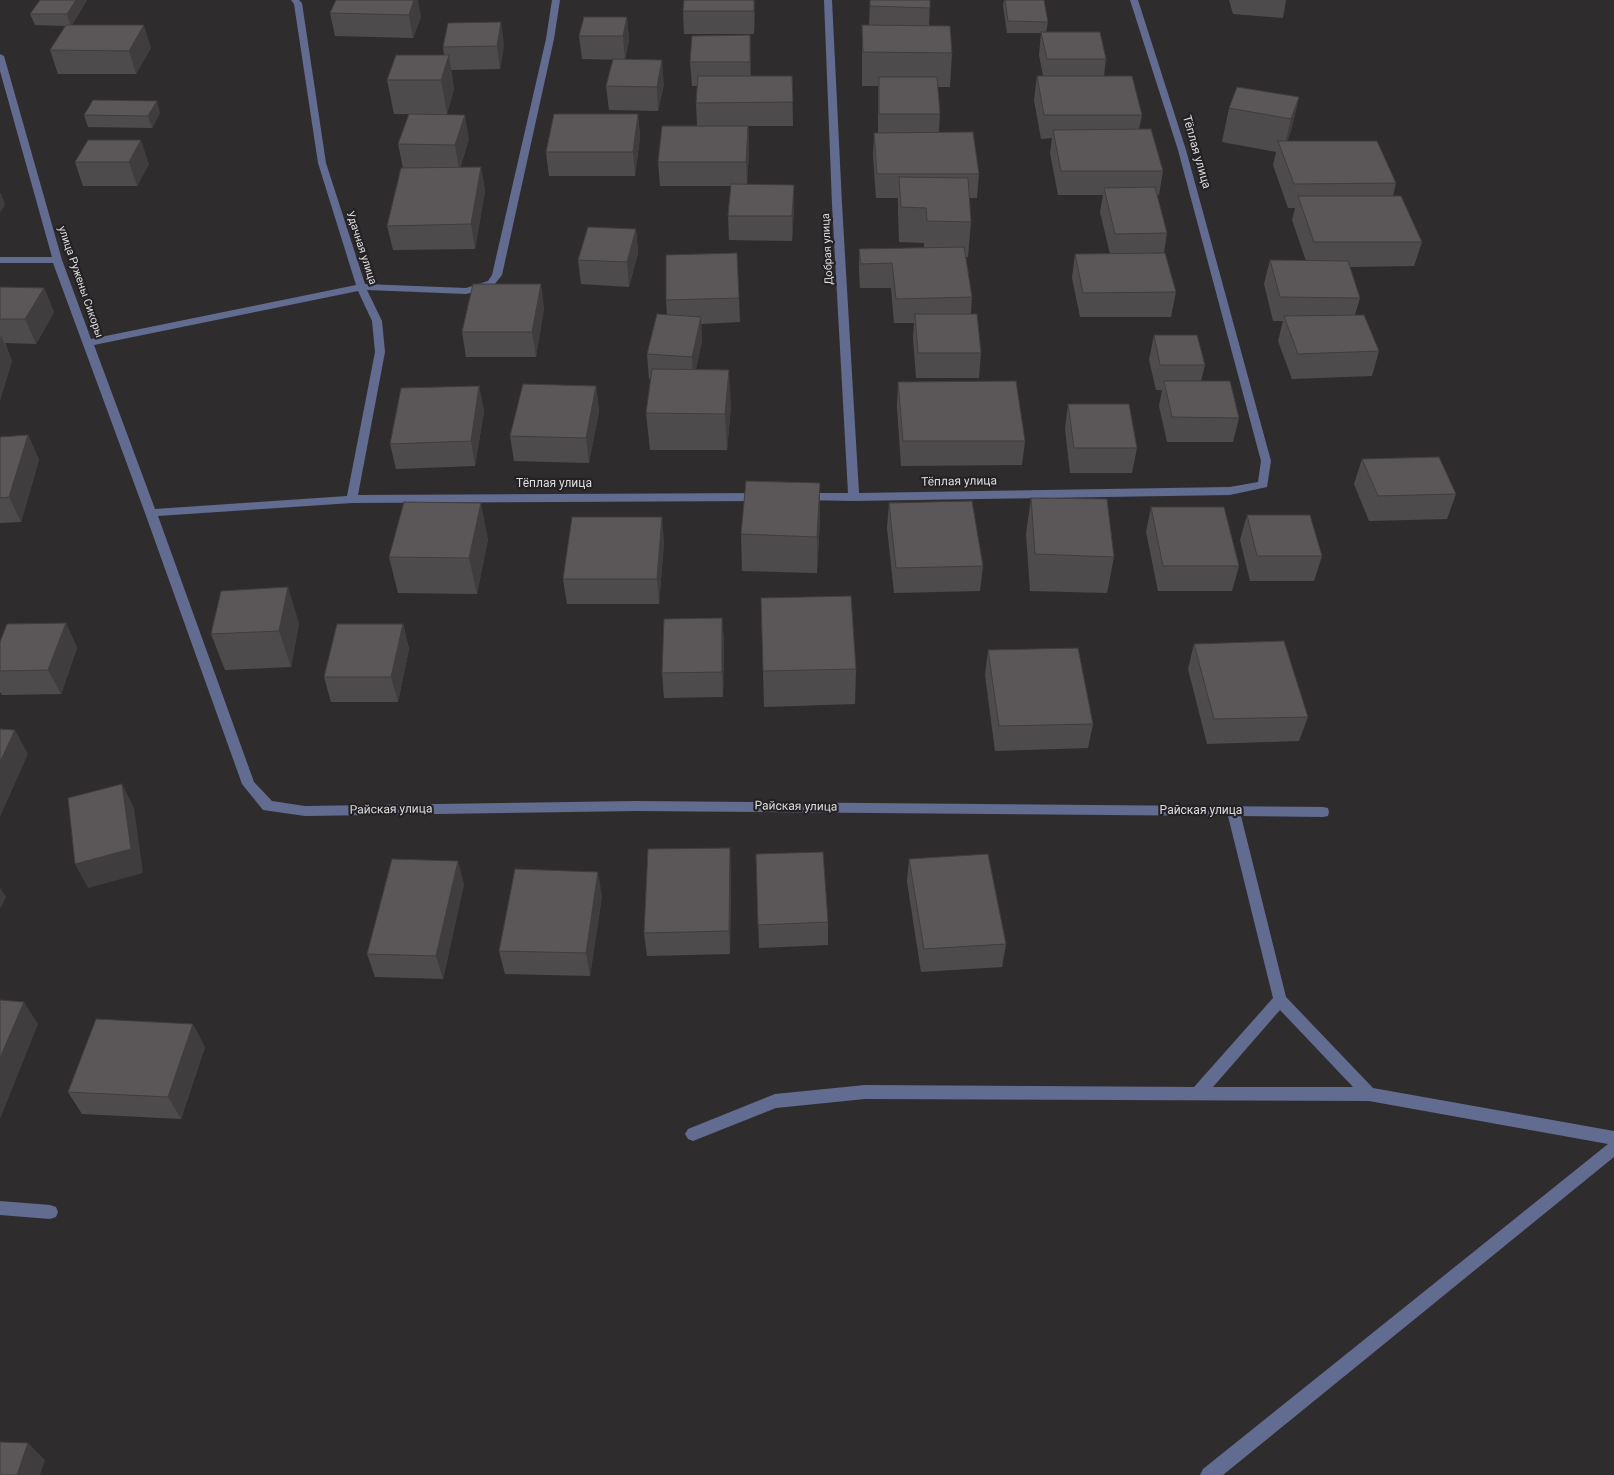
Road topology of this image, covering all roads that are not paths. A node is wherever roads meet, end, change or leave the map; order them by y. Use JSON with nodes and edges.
{"nodes":[{"id":1,"x":556,"y":0,"type":"edge"},
{"id":2,"x":828,"y":0,"type":"edge"},
{"id":3,"x":1134,"y":0,"type":"edge"},
{"id":4,"x":297,"y":2,"type":"edge"},
{"id":5,"x":0,"y":56,"type":"edge"},
{"id":6,"x":0,"y":260,"type":"edge"},
{"id":7,"x":57,"y":260,"type":"junction"},
{"id":8,"x":361,"y":287,"type":"junction"},
{"id":9,"x":88,"y":343,"type":"junction"},
{"id":10,"x":769,"y":497,"type":"edge"},
{"id":11,"x":788,"y":497,"type":"edge"},
{"id":12,"x":854,"y":497,"type":"junction"},
{"id":13,"x":352,"y":499,"type":"junction"},
{"id":14,"x":152,"y":512,"type":"junction"},
{"id":15,"x":268,"y":806,"type":"joint"},
{"id":16,"x":1233,"y":812,"type":"junction"},
{"id":17,"x":1323,"y":812,"type":"dead end"},
{"id":18,"x":1280,"y":1000,"type":"junction"},
{"id":19,"x":1197,"y":1094,"type":"junction"},
{"id":20,"x":1369,"y":1094,"type":"junction"},
{"id":21,"x":693,"y":1134,"type":"dead end"},
{"id":22,"x":1614,"y":1138,"type":"edge"},
{"id":23,"x":1614,"y":1148,"type":"edge"},
{"id":24,"x":0,"y":1208,"type":"edge"},
{"id":25,"x":50,"y":1212,"type":"dead end"},
{"id":26,"x":1208,"y":1475,"type":"edge"}],
"edges":[{"from":1,"to":8,"type":"street"},
{"from":2,"to":12,"type":"street","name":"Добрая улица"},
{"from":3,"to":12,"type":"street","name":"Тёплая улица"},
{"from":4,"to":8,"type":"street","name":"Удачная улица"},
{"from":5,"to":7,"type":"street","name":"улица Ружены Сикоры"},
{"from":6,"to":7,"type":"street"},
{"from":7,"to":9,"type":"street","name":"улица Ружены Сикоры"},
{"from":8,"to":9,"type":"street"},
{"from":8,"to":13,"type":"street","name":"Удачная улица"},
{"from":9,"to":14,"type":"street","name":"улица Ружены Сикоры"},
{"from":10,"to":13,"type":"street","name":"Тёплая улица"},
{"from":11,"to":12,"type":"street","name":"Тёплая улица"},
{"from":13,"to":14,"type":"street","name":"Тёплая улица"},
{"from":14,"to":15,"type":"street","name":"улица Ружены Сикоры"},
{"from":15,"to":16,"type":"street","name":"Райская улица"},
{"from":16,"to":17,"type":"street","name":"Райская улица"},
{"from":16,"to":18,"type":"street"},
{"from":18,"to":19,"type":"street"},
{"from":18,"to":20,"type":"street"},
{"from":19,"to":20,"type":"street"},
{"from":19,"to":21,"type":"street"},
{"from":20,"to":22,"type":"street"},
{"from":23,"to":26,"type":"street"},
{"from":24,"to":25,"type":"street"}]}
